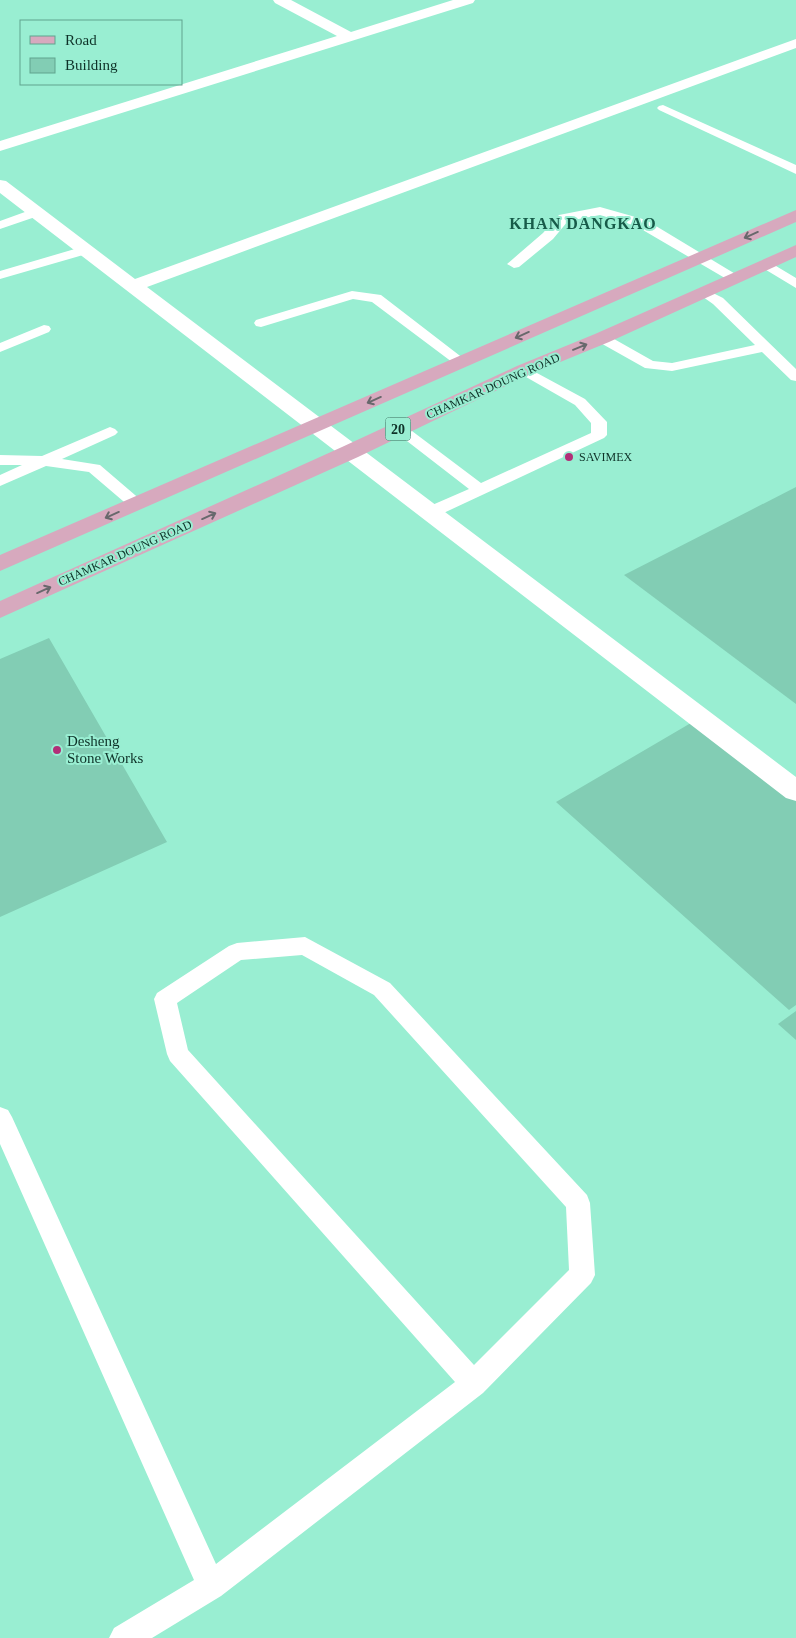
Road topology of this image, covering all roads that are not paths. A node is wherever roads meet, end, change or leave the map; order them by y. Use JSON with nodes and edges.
{"nodes":[{"id":1,"x":280,"y":0,"type":"edge"},
{"id":2,"x":468,"y":0,"type":"edge"},
{"id":3,"x":349,"y":37,"type":"junction"},
{"id":4,"x":796,"y":42,"type":"edge"},
{"id":5,"x":663,"y":108,"type":"dead end"},
{"id":6,"x":0,"y":146,"type":"edge"},
{"id":7,"x":796,"y":170,"type":"edge"},
{"id":8,"x":0,"y":186,"type":"edge"},
{"id":9,"x":36,"y":212,"type":"junction"},
{"id":10,"x":796,"y":215,"type":"edge"},
{"id":11,"x":0,"y":225,"type":"edge"},
{"id":12,"x":85,"y":250,"type":"junction"},
{"id":13,"x":796,"y":250,"type":"edge"},
{"id":14,"x":700,"y":257,"type":"junction"},
{"id":15,"x":514,"y":264,"type":"dead end"},
{"id":16,"x":766,"y":264,"type":"junction"},
{"id":17,"x":0,"y":275,"type":"edge"},
{"id":18,"x":736,"y":278,"type":"junction"},
{"id":19,"x":796,"y":284,"type":"edge"},
{"id":20,"x":133,"y":286,"type":"junction"},
{"id":21,"x":703,"y":292,"type":"junction"},
{"id":22,"x":260,"y":323,"type":"dead end"},
{"id":23,"x":44,"y":329,"type":"dead end"},
{"id":24,"x":602,"y":338,"type":"junction"},
{"id":25,"x":765,"y":347,"type":"junction"},
{"id":26,"x":0,"y":348,"type":"edge"},
{"id":27,"x":462,"y":362,"type":"junction"},
{"id":28,"x":524,"y":370,"type":"junction"},
{"id":29,"x":796,"y":377,"type":"edge"},
{"id":30,"x":317,"y":425,"type":"junction"},
{"id":31,"x":400,"y":428,"type":"junction"},
{"id":32,"x":110,"y":432,"type":"dead end"},
{"id":33,"x":350,"y":452,"type":"junction"},
{"id":34,"x":0,"y":460,"type":"edge"},
{"id":35,"x":42,"y":461,"type":"junction"},
{"id":36,"x":0,"y":481,"type":"edge"},
{"id":37,"x":479,"y":489,"type":"junction"},
{"id":38,"x":136,"y":504,"type":"junction"},
{"id":39,"x":428,"y":513,"type":"junction"},
{"id":40,"x":0,"y":564,"type":"edge"},
{"id":41,"x":0,"y":610,"type":"edge"},
{"id":42,"x":796,"y":791,"type":"edge"},
{"id":43,"x":0,"y":1117,"type":"edge"},
{"id":44,"x":474,"y":1384,"type":"junction"},
{"id":45,"x":212,"y":1586,"type":"junction"},
{"id":46,"x":124,"y":1638,"type":"edge"}],
"edges":[{"from":1,"to":3,"type":"street"},
{"from":2,"to":3,"type":"street"},
{"from":3,"to":6,"type":"street"},
{"from":4,"to":20,"type":"street"},
{"from":5,"to":7,"type":"lane"},
{"from":8,"to":9,"type":"street"},
{"from":9,"to":11,"type":"lane"},
{"from":9,"to":12,"type":"street"},
{"from":10,"to":14,"type":"main road","number":"20","one_way":true},
{"from":12,"to":17,"type":"lane"},
{"from":12,"to":20,"type":"street"},
{"from":13,"to":16,"type":"main road","name":"CHAMKAR DOUNG ROAD","number":"20"},
{"from":14,"to":15,"type":"lane"},
{"from":14,"to":18,"type":"lane"},
{"from":14,"to":27,"type":"main road","number":"20","one_way":true},
{"from":16,"to":18,"type":"main road","name":"CHAMKAR DOUNG ROAD","number":"20"},
{"from":16,"to":19,"type":"lane"},
{"from":18,"to":21,"type":"main road","name":"CHAMKAR DOUNG ROAD","number":"20"},
{"from":20,"to":30,"type":"street"},
{"from":21,"to":24,"type":"main road","name":"CHAMKAR DOUNG ROAD","number":"20"},
{"from":21,"to":25,"type":"lane"},
{"from":22,"to":27,"type":"lane"},
{"from":23,"to":26,"type":"lane"},
{"from":24,"to":25,"type":"lane"},
{"from":28,"to":24,"type":"main road","name":"CHAMKAR DOUNG ROAD","number":"20","one_way":true},
{"from":25,"to":29,"type":"lane"},
{"from":27,"to":30,"type":"main road","number":"20","one_way":true},
{"from":28,"to":31,"type":"main road","name":"CHAMKAR DOUNG ROAD","number":"20"},
{"from":28,"to":37,"type":"lane"},
{"from":30,"to":33,"type":"street"},
{"from":30,"to":38,"type":"main road","number":"20"},
{"from":31,"to":33,"type":"main road","name":"CHAMKAR DOUNG ROAD","number":"20"},
{"from":31,"to":37,"type":"lane"},
{"from":32,"to":35,"type":"lane"},
{"from":33,"to":39,"type":"street"},
{"from":41,"to":33,"type":"main road","name":"CHAMKAR DOUNG ROAD","number":"20","one_way":true},
{"from":34,"to":35,"type":"lane"},
{"from":35,"to":36,"type":"lane"},
{"from":35,"to":38,"type":"lane"},
{"from":37,"to":39,"type":"lane"},
{"from":38,"to":40,"type":"main road","number":"20","one_way":true},
{"from":39,"to":42,"type":"street"},
{"from":43,"to":45,"type":"lane"},
{"from":44,"to":44,"type":"lane"},
{"from":44,"to":45,"type":"lane"},
{"from":45,"to":46,"type":"lane"}]}
